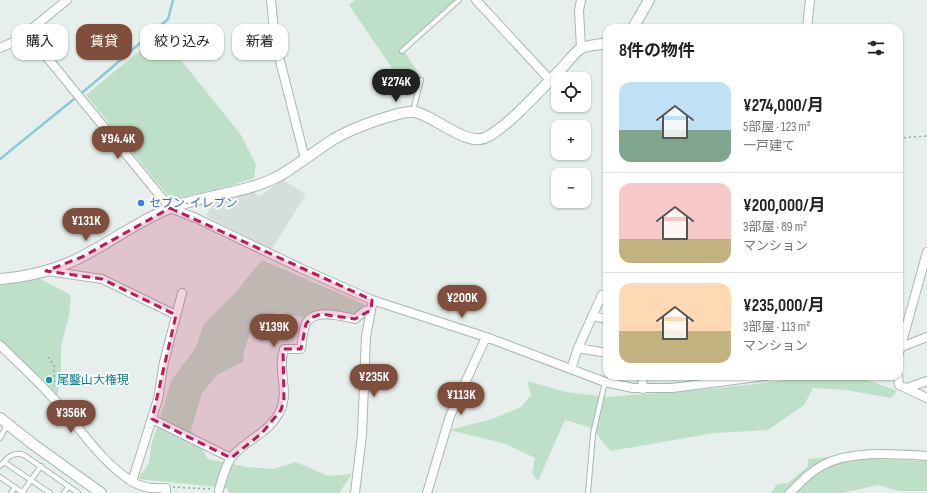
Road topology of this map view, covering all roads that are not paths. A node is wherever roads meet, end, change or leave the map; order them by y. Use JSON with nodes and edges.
{"nodes":[{"id":1,"x":67,"y":0,"type":"edge"},
{"id":2,"x":271,"y":0,"type":"edge"},
{"id":3,"x":459,"y":0,"type":"edge"},
{"id":4,"x":476,"y":0,"type":"edge"},
{"id":5,"x":581,"y":0,"type":"edge"},
{"id":6,"x":650,"y":0,"type":"edge"},
{"id":7,"x":810,"y":0,"type":"edge"},
{"id":8,"x":39,"y":24,"type":"edge"},
{"id":9,"x":635,"y":24,"type":"edge"},
{"id":10,"x":807,"y":24,"type":"edge"},
{"id":11,"x":12,"y":43,"type":"edge"},
{"id":12,"x":603,"y":44,"type":"edge"},
{"id":13,"x":0,"y":48,"type":"edge"},
{"id":14,"x":581,"y":48,"type":"junction"},
{"id":15,"x":402,"y":52,"type":"dead end"},
{"id":16,"x":49,"y":60,"type":"edge"},
{"id":17,"x":421,"y":80,"type":"dead end"},
{"id":18,"x":550,"y":80,"type":"junction"},
{"id":19,"x":413,"y":111,"type":"junction"},
{"id":20,"x":305,"y":159,"type":"junction"},
{"id":21,"x":170,"y":208,"type":"junction"},
{"id":22,"x":927,"y":252,"type":"edge"},
{"id":23,"x":46,"y":271,"type":"junction"},
{"id":24,"x":0,"y":279,"type":"edge"},
{"id":25,"x":182,"y":293,"type":"dead end"},
{"id":26,"x":603,"y":295,"type":"edge"},
{"id":27,"x":372,"y":300,"type":"junction"},
{"id":28,"x":371,"y":310,"type":"junction"},
{"id":29,"x":176,"y":315,"type":"junction"},
{"id":30,"x":592,"y":316,"type":"junction"},
{"id":31,"x":603,"y":318,"type":"edge"},
{"id":32,"x":909,"y":322,"type":"junction"},
{"id":33,"x":903,"y":323,"type":"edge"},
{"id":34,"x":486,"y":337,"type":"junction"},
{"id":35,"x":927,"y":337,"type":"edge"},
{"id":36,"x":903,"y":340,"type":"edge"},
{"id":37,"x":0,"y":345,"type":"edge"},
{"id":38,"x":578,"y":348,"type":"junction"},
{"id":39,"x":903,"y":348,"type":"edge"},
{"id":40,"x":603,"y":352,"type":"edge"},
{"id":41,"x":571,"y":369,"type":"junction"},
{"id":42,"x":642,"y":380,"type":"edge"},
{"id":43,"x":731,"y":380,"type":"edge"},
{"id":44,"x":898,"y":380,"type":"edge"},
{"id":45,"x":927,"y":381,"type":"edge"},
{"id":46,"x":605,"y":382,"type":"junction"},
{"id":47,"x":907,"y":388,"type":"junction"},
{"id":48,"x":643,"y":389,"type":"junction"},
{"id":49,"x":927,"y":398,"type":"edge"},
{"id":50,"x":152,"y":419,"type":"junction"},
{"id":51,"x":4,"y":421,"type":"edge"},
{"id":52,"x":0,"y":438,"type":"edge"},
{"id":53,"x":927,"y":456,"type":"edge"},
{"id":54,"x":231,"y":458,"type":"junction"},
{"id":55,"x":4,"y":462,"type":"junction"},
{"id":56,"x":0,"y":466,"type":"edge"},
{"id":57,"x":41,"y":466,"type":"junction"},
{"id":58,"x":0,"y":477,"type":"edge"},
{"id":59,"x":31,"y":480,"type":"junction"},
{"id":60,"x":132,"y":482,"type":"junction"},
{"id":61,"x":68,"y":486,"type":"junction"},
{"id":62,"x":15,"y":488,"type":"junction"},
{"id":63,"x":219,"y":490,"type":"road end"},
{"id":64,"x":166,"y":491,"type":"edge"},
{"id":65,"x":11,"y":493,"type":"edge"},
{"id":66,"x":22,"y":493,"type":"edge"},
{"id":67,"x":50,"y":493,"type":"edge"},
{"id":68,"x":64,"y":493,"type":"edge"},
{"id":69,"x":78,"y":493,"type":"edge"},
{"id":70,"x":101,"y":493,"type":"edge"},
{"id":71,"x":355,"y":493,"type":"edge"},
{"id":72,"x":427,"y":493,"type":"edge"},
{"id":73,"x":588,"y":493,"type":"edge"},
{"id":74,"x":790,"y":493,"type":"edge"}],
"edges":[{"from":1,"to":8,"type":"street"},
{"from":2,"to":20,"type":"street"},
{"from":3,"to":15,"type":"lane"},
{"from":4,"to":18,"type":"street"},
{"from":5,"to":14,"type":"street"},
{"from":6,"to":9,"type":"street"},
{"from":7,"to":10,"type":"street"},
{"from":11,"to":13,"type":"street"},
{"from":12,"to":14,"type":"street"},
{"from":14,"to":18,"type":"street"},
{"from":16,"to":21,"type":"street"},
{"from":17,"to":19,"type":"lane"},
{"from":18,"to":19,"type":"street"},
{"from":19,"to":20,"type":"street"},
{"from":20,"to":21,"type":"street"},
{"from":21,"to":23,"type":"street"},
{"from":21,"to":27,"type":"street"},
{"from":22,"to":32,"type":"street"},
{"from":23,"to":24,"type":"street"},
{"from":23,"to":29,"type":"street"},
{"from":25,"to":29,"type":"street"},
{"from":26,"to":30,"type":"street"},
{"from":27,"to":28,"type":"street"},
{"from":27,"to":34,"type":"street"},
{"from":28,"to":54,"type":"street"},
{"from":28,"to":71,"type":"street"},
{"from":29,"to":50,"type":"street"},
{"from":30,"to":31,"type":"street"},
{"from":30,"to":38,"type":"street"},
{"from":32,"to":33,"type":"street"},
{"from":32,"to":36,"type":"street"},
{"from":34,"to":41,"type":"street"},
{"from":34,"to":72,"type":"street"},
{"from":35,"to":39,"type":"street"},
{"from":37,"to":60,"type":"street"},
{"from":38,"to":40,"type":"street"},
{"from":38,"to":41,"type":"street"},
{"from":41,"to":46,"type":"street"},
{"from":42,"to":48,"type":"street"},
{"from":43,"to":48,"type":"street"},
{"from":44,"to":47,"type":"street"},
{"from":45,"to":47,"type":"street"},
{"from":46,"to":48,"type":"street"},
{"from":46,"to":73,"type":"lane"},
{"from":47,"to":49,"type":"street"},
{"from":50,"to":54,"type":"street"},
{"from":50,"to":60,"type":"street"},
{"from":51,"to":52,"type":"lane"},
{"from":51,"to":70,"type":"street"},
{"from":53,"to":74,"type":"street"},
{"from":54,"to":63,"type":"street"},
{"from":55,"to":56,"type":"lane"},
{"from":55,"to":57,"type":"lane"},
{"from":55,"to":59,"type":"lane"},
{"from":57,"to":59,"type":"lane"},
{"from":57,"to":61,"type":"lane"},
{"from":58,"to":62,"type":"lane"},
{"from":59,"to":66,"type":"lane"},
{"from":59,"to":67,"type":"lane"},
{"from":60,"to":64,"type":"street"},
{"from":61,"to":68,"type":"lane"},
{"from":61,"to":69,"type":"lane"},
{"from":62,"to":65,"type":"lane"},
{"from":62,"to":66,"type":"lane"}]}
